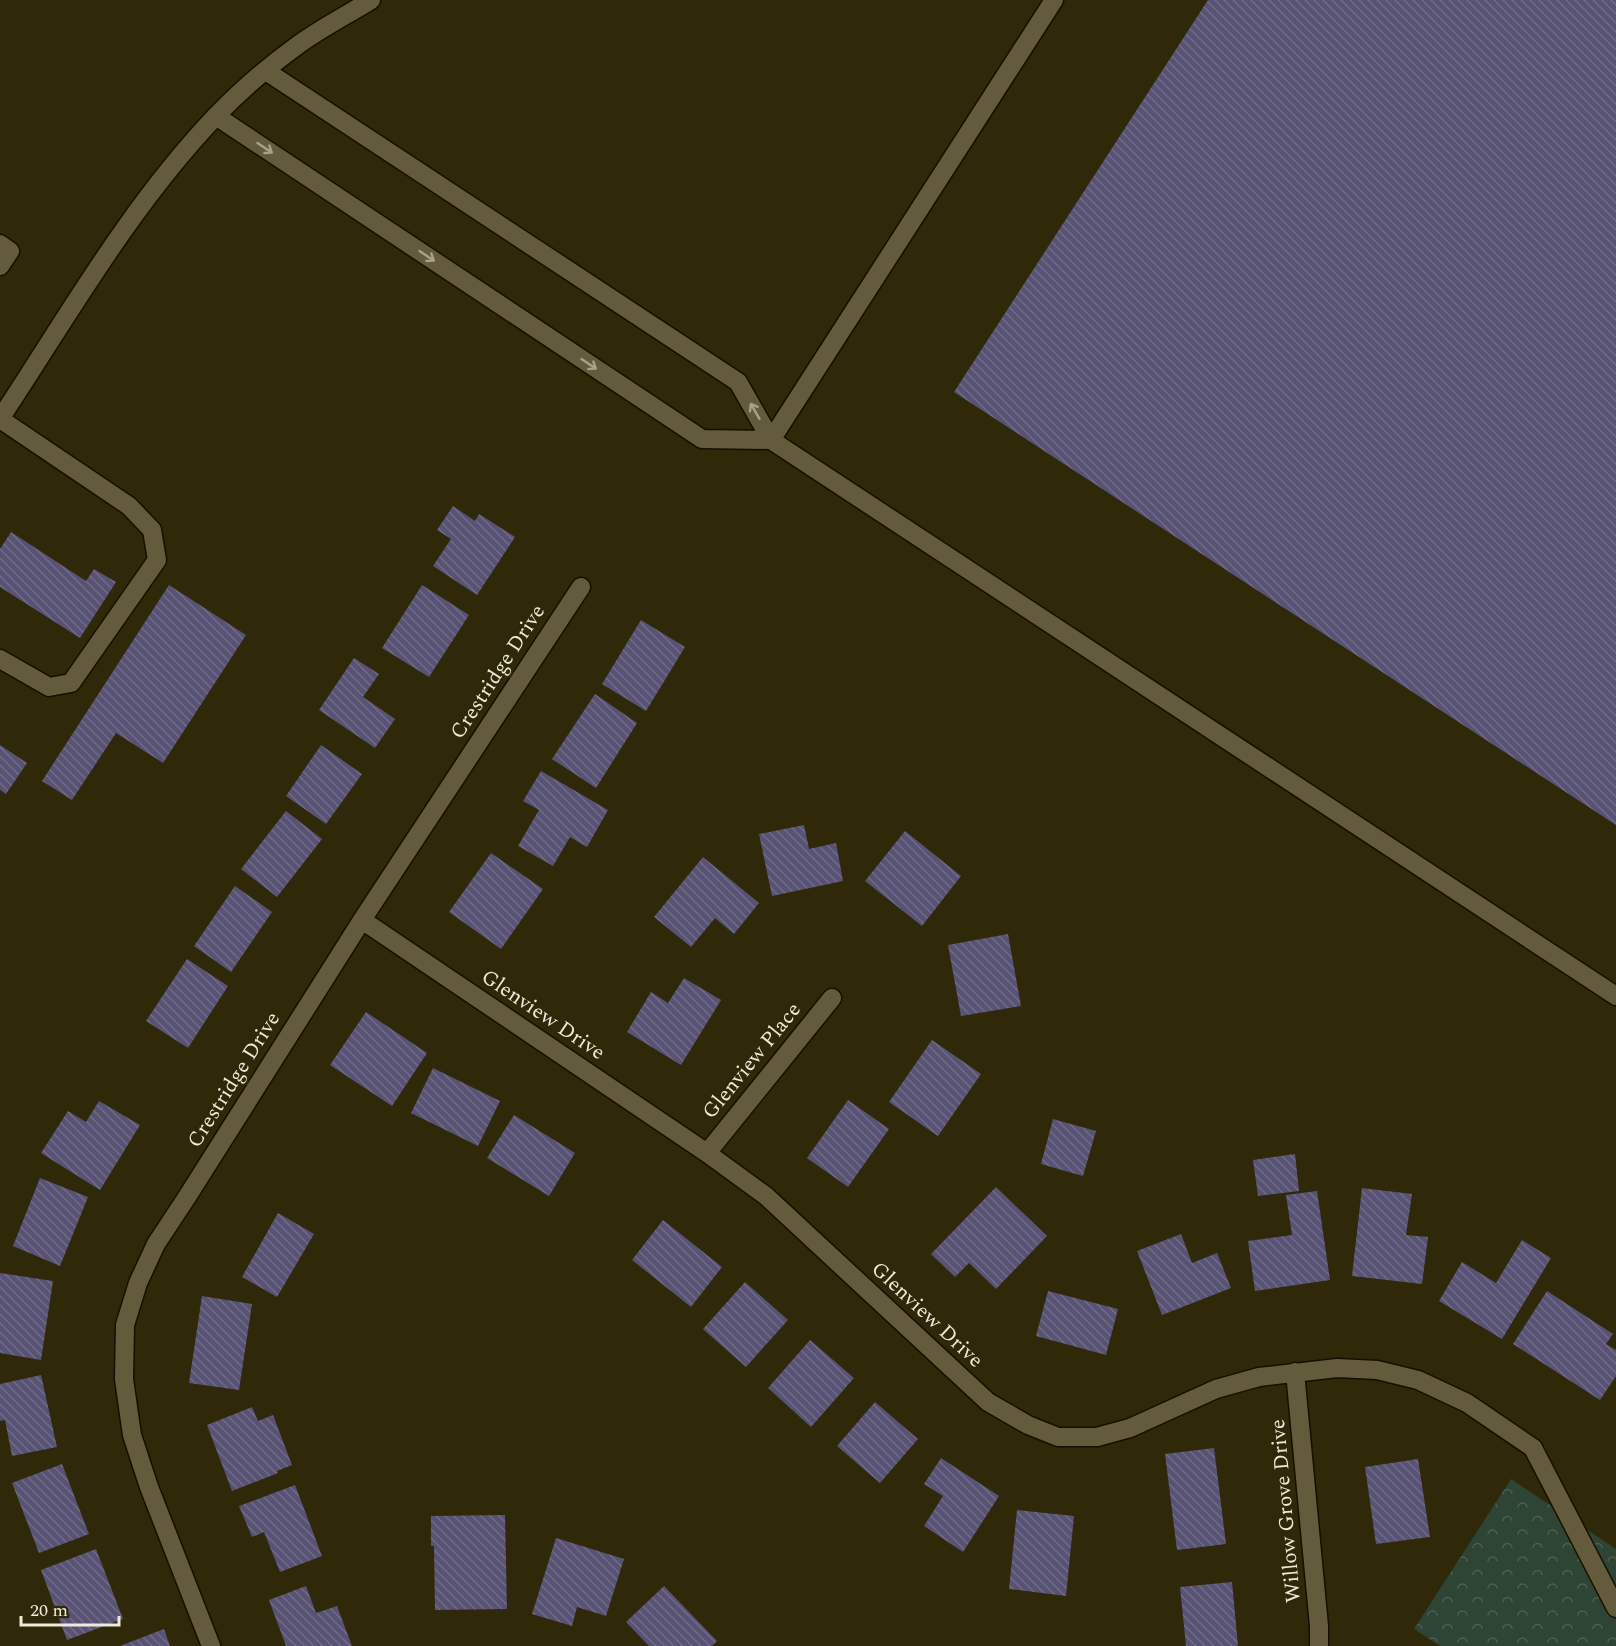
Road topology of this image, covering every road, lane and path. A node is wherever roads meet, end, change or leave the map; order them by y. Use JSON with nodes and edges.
{"nodes":[{"id":1,"x":371,"y":0,"type":"edge"},
{"id":2,"x":1054,"y":0,"type":"edge"},
{"id":3,"x":266,"y":71,"type":"junction"},
{"id":4,"x":216,"y":116,"type":"junction"},
{"id":5,"x":0,"y":244,"type":"edge"},
{"id":6,"x":0,"y":266,"type":"edge"},
{"id":7,"x":0,"y":419,"type":"edge"},
{"id":8,"x":771,"y":440,"type":"junction"},
{"id":9,"x":581,"y":587,"type":"dead end"},
{"id":10,"x":0,"y":658,"type":"edge"},
{"id":11,"x":362,"y":920,"type":"junction"},
{"id":12,"x":1616,"y":996,"type":"edge"},
{"id":13,"x":832,"y":998,"type":"dead end"},
{"id":14,"x":706,"y":1153,"type":"junction"},
{"id":15,"x":1295,"y":1372,"type":"junction"},
{"id":16,"x":1616,"y":1608,"type":"edge"},
{"id":17,"x":211,"y":1646,"type":"edge"},
{"id":18,"x":1319,"y":1646,"type":"edge"}],
"edges":[{"from":1,"to":3,"type":"street"},
{"from":2,"to":8,"type":"street"},
{"from":3,"to":4,"type":"street"},
{"from":8,"to":3,"type":"street","one_way":true},
{"from":4,"to":7,"type":"street"},
{"from":4,"to":8,"type":"street","one_way":true},
{"from":5,"to":6,"type":"street"},
{"from":7,"to":10,"type":"street"},
{"from":8,"to":12,"type":"street"},
{"from":9,"to":11,"type":"street","name":"Crestridge Drive"},
{"from":11,"to":14,"type":"street","name":"Glenview Drive"},
{"from":11,"to":17,"type":"street","name":"Crestridge Drive"},
{"from":13,"to":14,"type":"street","name":"Glenview Place"},
{"from":14,"to":15,"type":"street","name":"Glenview Drive"},
{"from":15,"to":16,"type":"street","name":"Glenview Drive"},
{"from":15,"to":18,"type":"street","name":"Willow Grove Drive"}]}
